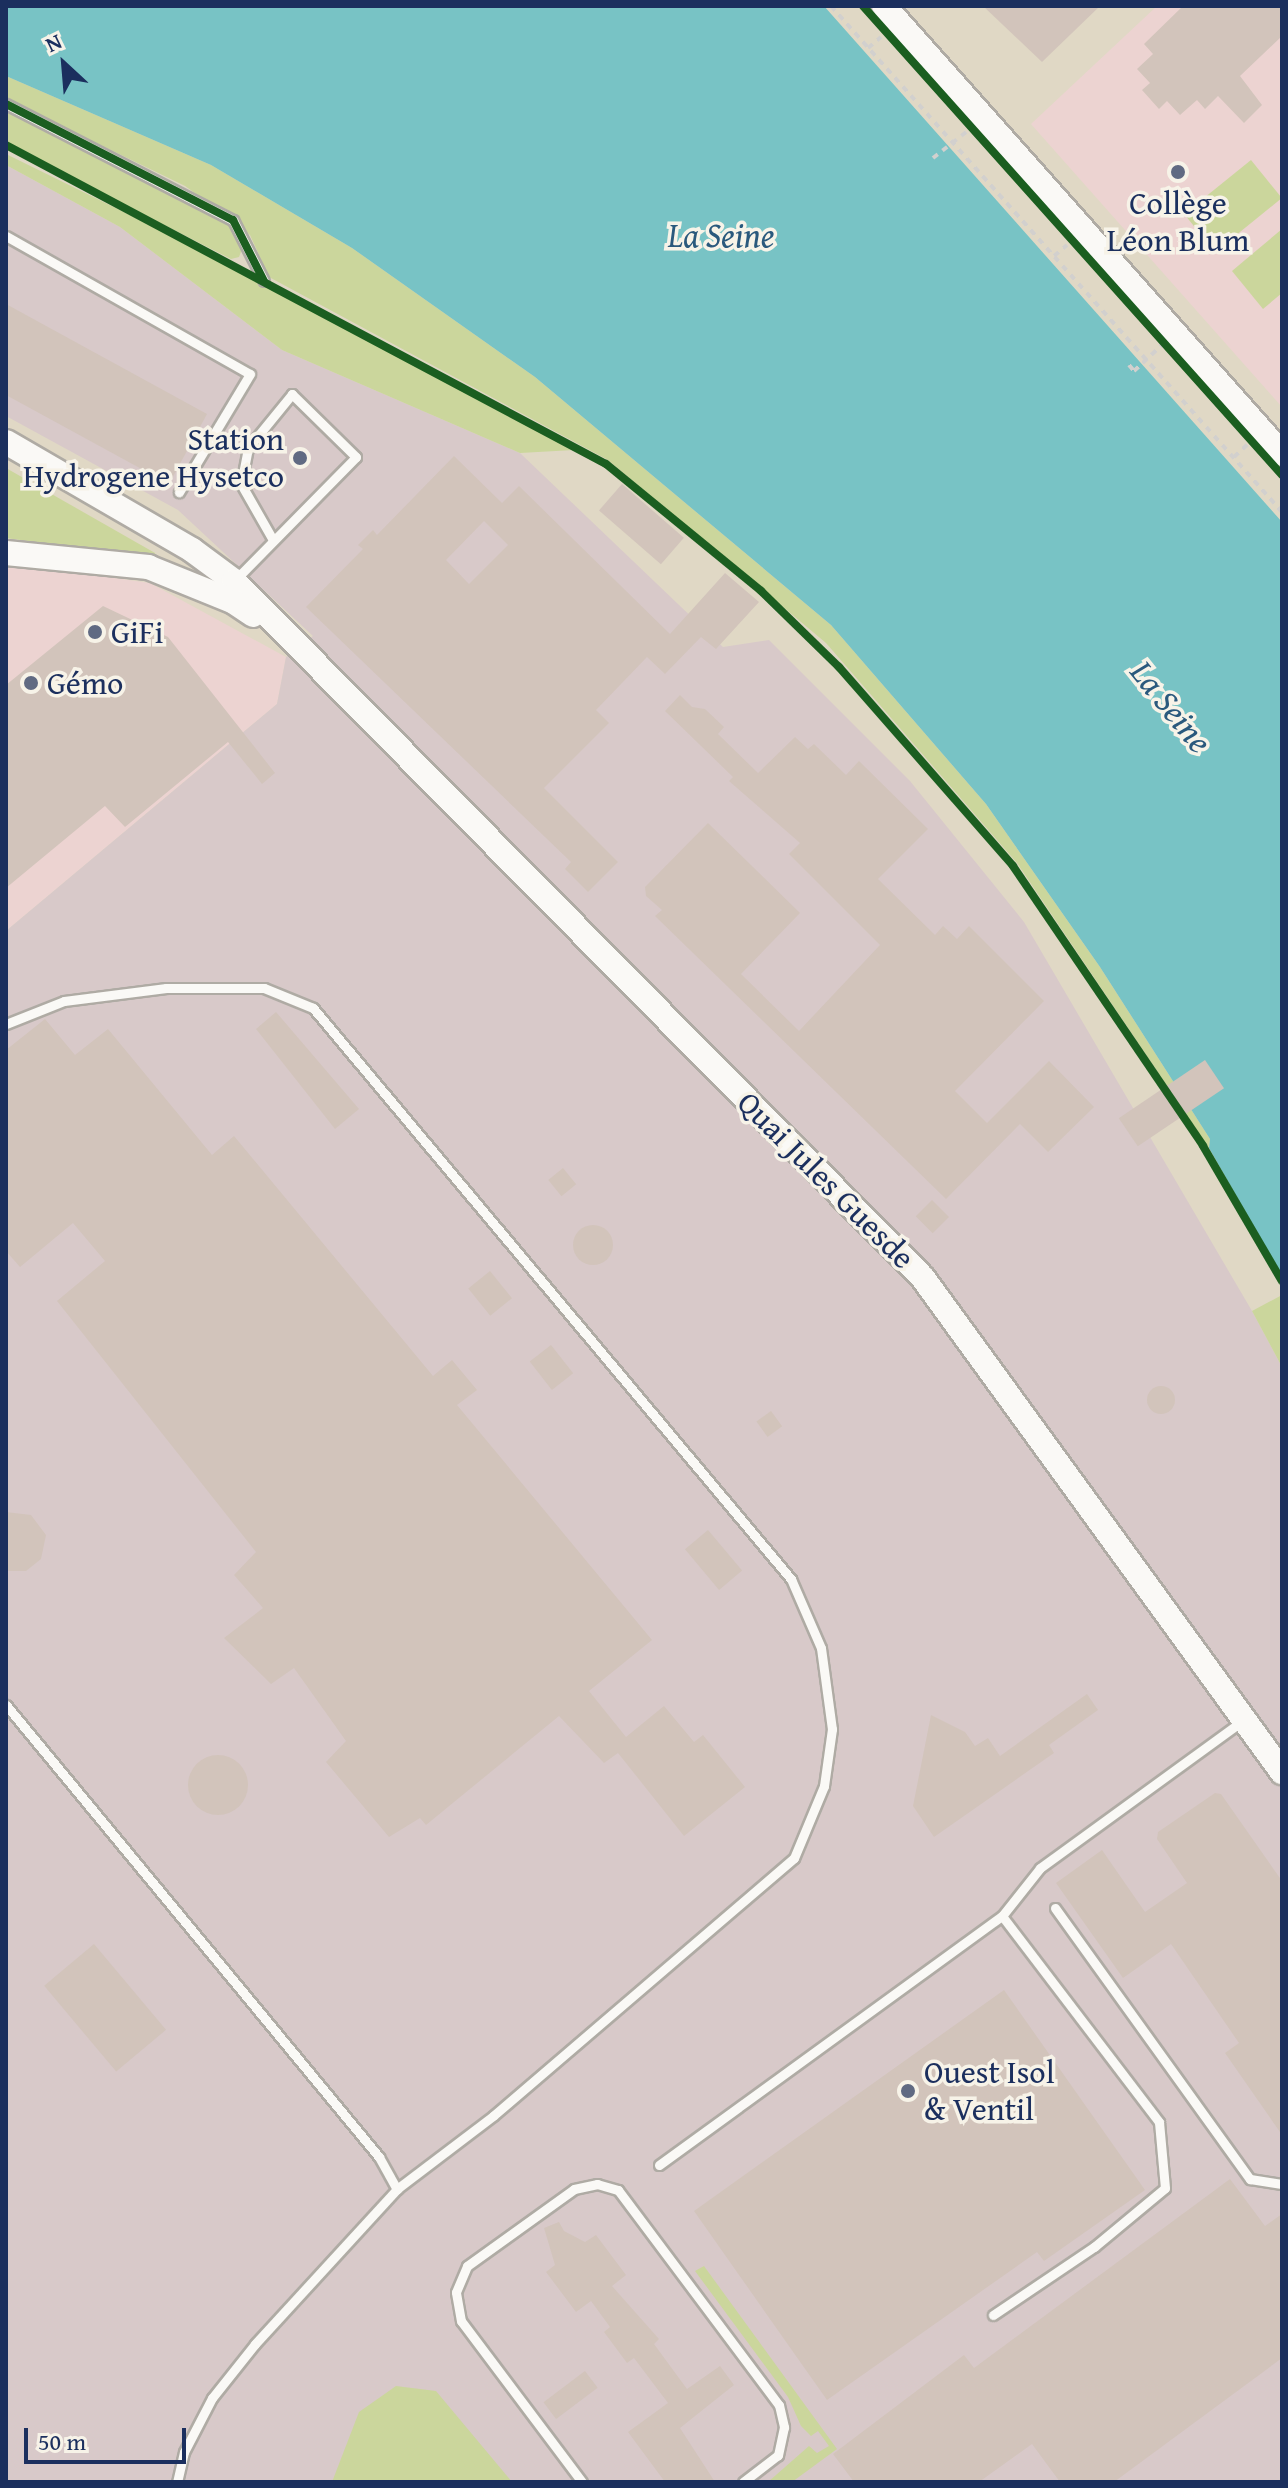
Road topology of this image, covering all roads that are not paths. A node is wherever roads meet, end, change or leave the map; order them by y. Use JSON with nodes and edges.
{"nodes":[{"id":1,"x":884,"y":6,"type":"edge"},
{"id":2,"x":903,"y":6,"type":"edge"},
{"id":3,"x":6,"y":104,"type":"edge"},
{"id":4,"x":6,"y":236,"type":"edge"},
{"id":5,"x":264,"y":281,"type":"dead end"},
{"id":6,"x":1282,"y":435,"type":"edge"},
{"id":7,"x":6,"y":442,"type":"edge"},
{"id":8,"x":1282,"y":454,"type":"edge"},
{"id":9,"x":179,"y":492,"type":"dead end"},
{"id":10,"x":273,"y":540,"type":"junction"},
{"id":11,"x":6,"y":553,"type":"edge"},
{"id":12,"x":234,"y":581,"type":"junction"},
{"id":13,"x":301,"y":648,"type":"junction"},
{"id":14,"x":6,"y":1024,"type":"edge"},
{"id":15,"x":6,"y":1705,"type":"edge"},
{"id":16,"x":1244,"y":1720,"type":"junction"},
{"id":17,"x":1282,"y":1772,"type":"edge"},
{"id":18,"x":1055,"y":1908,"type":"dead end"},
{"id":19,"x":1002,"y":1916,"type":"junction"},
{"id":20,"x":659,"y":2165,"type":"dead end"},
{"id":21,"x":1282,"y":2184,"type":"edge"},
{"id":22,"x":397,"y":2189,"type":"junction"},
{"id":23,"x":993,"y":2315,"type":"dead end"},
{"id":24,"x":177,"y":2482,"type":"edge"},
{"id":25,"x":582,"y":2482,"type":"edge"},
{"id":26,"x":743,"y":2482,"type":"edge"}],
"edges":[{"from":1,"to":8,"type":"main road"},
{"from":2,"to":6,"type":"main road"},
{"from":3,"to":5,"type":"lane"},
{"from":4,"to":9,"type":"lane"},
{"from":7,"to":12,"type":"main road","name":"Quai Jules Guesde"},
{"from":10,"to":10,"type":"lane"},
{"from":10,"to":12,"type":"lane"},
{"from":11,"to":13,"type":"main road","name":"Quai Jules Guesde"},
{"from":12,"to":13,"type":"main road","name":"Quai Jules Guesde"},
{"from":13,"to":16,"type":"main road","name":"Quai Jules Guesde"},
{"from":14,"to":22,"type":"lane"},
{"from":15,"to":22,"type":"lane"},
{"from":16,"to":17,"type":"main road","name":"Quai Jules Guesde"},
{"from":16,"to":19,"type":"lane"},
{"from":18,"to":21,"type":"lane"},
{"from":19,"to":20,"type":"lane"},
{"from":19,"to":23,"type":"lane"},
{"from":22,"to":24,"type":"lane"},
{"from":25,"to":26,"type":"lane"}]}
